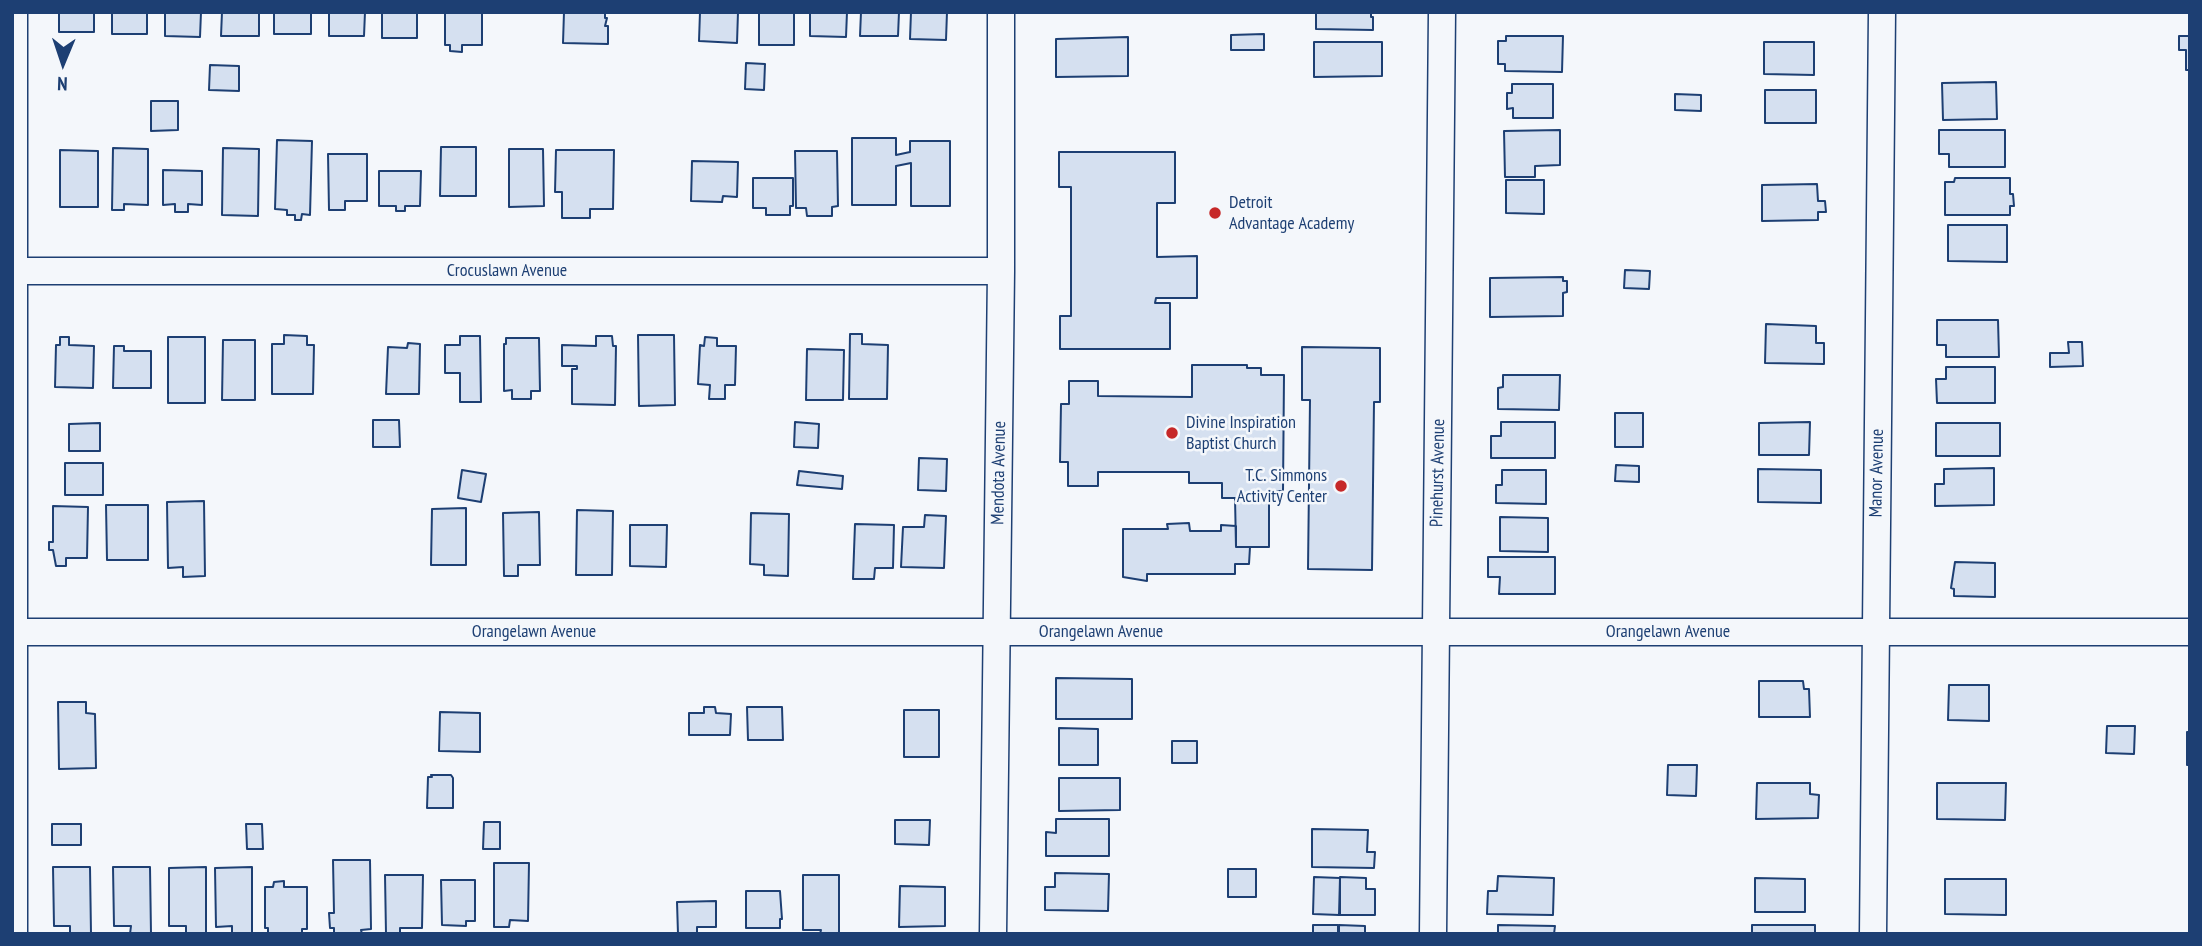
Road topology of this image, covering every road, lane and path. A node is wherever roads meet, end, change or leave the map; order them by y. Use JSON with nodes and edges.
{"nodes":[{"id":1,"x":14,"y":12,"type":"edge"},
{"id":2,"x":1001,"y":12,"type":"edge"},
{"id":3,"x":1442,"y":12,"type":"edge"},
{"id":4,"x":1882,"y":12,"type":"edge"},
{"id":5,"x":13,"y":271,"type":"edge"},
{"id":6,"x":1001,"y":271,"type":"junction"},
{"id":7,"x":13,"y":632,"type":"edge"},
{"id":8,"x":997,"y":632,"type":"junction"},
{"id":9,"x":1436,"y":632,"type":"junction"},
{"id":10,"x":1875,"y":632,"type":"junction"},
{"id":11,"x":2190,"y":632,"type":"edge"},
{"id":12,"x":14,"y":934,"type":"edge"},
{"id":13,"x":993,"y":934,"type":"edge"},
{"id":14,"x":1433,"y":934,"type":"edge"},
{"id":15,"x":1873,"y":934,"type":"edge"}],
"edges":[{"from":1,"to":5,"type":"street"},
{"from":2,"to":6,"type":"street","name":"Mendota Avenue"},
{"from":3,"to":9,"type":"street","name":"Pinehurst Avenue"},
{"from":4,"to":10,"type":"street","name":"Manor Avenue"},
{"from":5,"to":6,"type":"street","name":"Crocuslawn Avenue"},
{"from":5,"to":7,"type":"street"},
{"from":6,"to":8,"type":"street","name":"Mendota Avenue"},
{"from":7,"to":8,"type":"street","name":"Orangelawn Avenue"},
{"from":7,"to":12,"type":"street"},
{"from":8,"to":9,"type":"street","name":"Orangelawn Avenue"},
{"from":8,"to":13,"type":"street","name":"Mendota Avenue"},
{"from":9,"to":10,"type":"street","name":"Orangelawn Avenue"},
{"from":9,"to":14,"type":"street","name":"Pinehurst Avenue"},
{"from":10,"to":11,"type":"street","name":"Orangelawn Avenue"},
{"from":10,"to":15,"type":"street","name":"Manor Avenue"}]}
